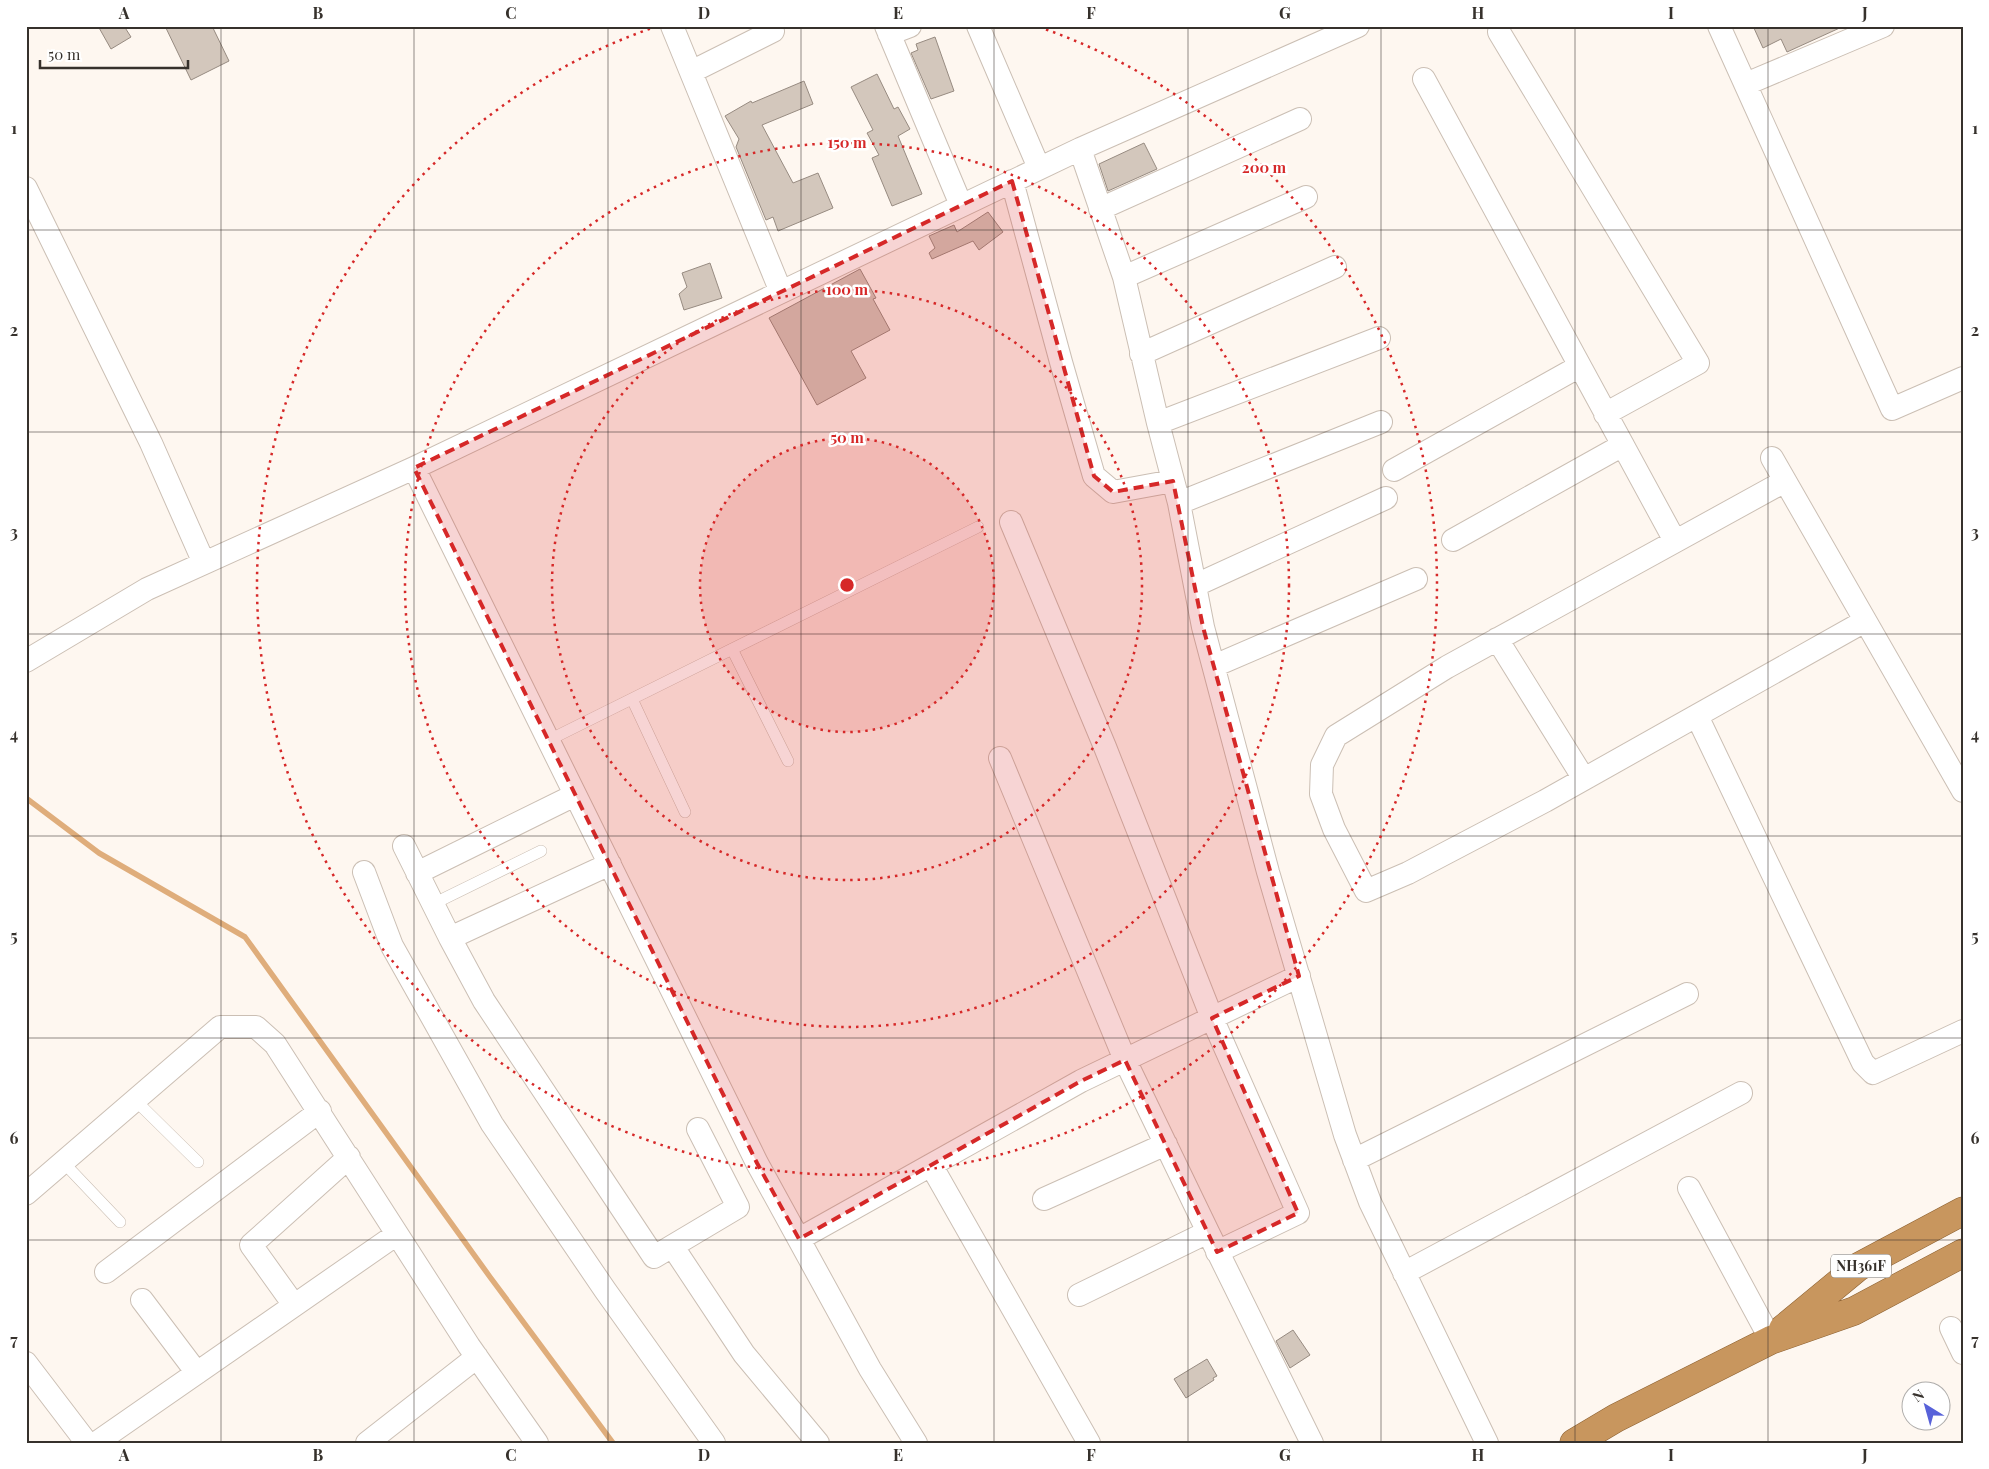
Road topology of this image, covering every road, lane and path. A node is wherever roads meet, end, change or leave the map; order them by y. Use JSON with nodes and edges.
{"nodes":[{"id":1,"x":672,"y":26,"type":"edge"},
{"id":2,"x":910,"y":26,"type":"edge"},
{"id":3,"x":978,"y":26,"type":"edge"},
{"id":4,"x":1358,"y":26,"type":"edge"},
{"id":5,"x":1719,"y":26,"type":"edge"},
{"id":6,"x":1883,"y":26,"type":"edge"},
{"id":7,"x":887,"y":30,"type":"edge"},
{"id":8,"x":773,"y":31,"type":"dead end"},
{"id":9,"x":1499,"y":32,"type":"dead end"},
{"id":10,"x":691,"y":72,"type":"junction"},
{"id":11,"x":1424,"y":79,"type":"dead end"},
{"id":12,"x":1746,"y":84,"type":"junction"},
{"id":13,"x":1300,"y":120,"type":"dead end"},
{"id":14,"x":1080,"y":148,"type":"junction"},
{"id":15,"x":1038,"y":168,"type":"junction"},
{"id":16,"x":1012,"y":181,"type":"junction"},
{"id":17,"x":26,"y":188,"type":"edge"},
{"id":18,"x":1306,"y":197,"type":"dead end"},
{"id":19,"x":961,"y":205,"type":"junction"},
{"id":20,"x":1100,"y":209,"type":"junction"},
{"id":21,"x":1335,"y":268,"type":"dead end"},
{"id":22,"x":1124,"y":277,"type":"junction"},
{"id":23,"x":781,"y":292,"type":"junction"},
{"id":24,"x":1379,"y":338,"type":"dead end"},
{"id":25,"x":1142,"y":354,"type":"junction"},
{"id":26,"x":1580,"y":366,"type":"junction"},
{"id":27,"x":1963,"y":378,"type":"edge"},
{"id":28,"x":1606,"y":414,"type":"junction"},
{"id":29,"x":1381,"y":422,"type":"dead end"},
{"id":30,"x":1158,"y":423,"type":"junction"},
{"id":31,"x":1623,"y":445,"type":"junction"},
{"id":32,"x":1772,"y":458,"type":"dead end"},
{"id":33,"x":414,"y":468,"type":"junction"},
{"id":34,"x":1394,"y":470,"type":"dead end"},
{"id":35,"x":1173,"y":481,"type":"junction"},
{"id":36,"x":1785,"y":481,"type":"junction"},
{"id":37,"x":1386,"y":498,"type":"dead end"},
{"id":38,"x":1179,"y":503,"type":"junction"},
{"id":39,"x":1011,"y":522,"type":"dead end"},
{"id":40,"x":978,"y":527,"type":"dead end"},
{"id":41,"x":1453,"y":540,"type":"dead end"},
{"id":42,"x":1675,"y":541,"type":"junction"},
{"id":43,"x":204,"y":563,"type":"junction"},
{"id":44,"x":1416,"y":579,"type":"dead end"},
{"id":45,"x":1196,"y":585,"type":"junction"},
{"id":46,"x":1865,"y":621,"type":"junction"},
{"id":47,"x":1497,"y":639,"type":"junction"},
{"id":48,"x":732,"y":649,"type":"junction"},
{"id":49,"x":26,"y":661,"type":"edge"},
{"id":50,"x":1214,"y":666,"type":"junction"},
{"id":51,"x":632,"y":699,"type":"junction"},
{"id":52,"x":1697,"y":716,"type":"junction"},
{"id":53,"x":549,"y":740,"type":"junction"},
{"id":54,"x":1000,"y":758,"type":"dead end"},
{"id":55,"x":788,"y":761,"type":"dead end"},
{"id":56,"x":1584,"y":779,"type":"junction"},
{"id":57,"x":1963,"y":791,"type":"edge"},
{"id":58,"x":576,"y":795,"type":"junction"},
{"id":59,"x":685,"y":812,"type":"dead end"},
{"id":60,"x":404,"y":846,"type":"dead end"},
{"id":61,"x":541,"y":851,"type":"dead end"},
{"id":62,"x":610,"y":864,"type":"junction"},
{"id":63,"x":364,"y":872,"type":"dead end"},
{"id":64,"x":418,"y":872,"type":"junction"},
{"id":65,"x":433,"y":904,"type":"junction"},
{"id":66,"x":450,"y":938,"type":"junction"},
{"id":67,"x":1299,"y":976,"type":"junction"},
{"id":68,"x":1687,"y":994,"type":"dead end"},
{"id":69,"x":1212,"y":1018,"type":"junction"},
{"id":70,"x":1963,"y":1031,"type":"edge"},
{"id":71,"x":1126,"y":1060,"type":"junction"},
{"id":72,"x":1741,"y":1093,"type":"dead end"},
{"id":73,"x":135,"y":1100,"type":"junction"},
{"id":74,"x":320,"y":1111,"type":"junction"},
{"id":75,"x":698,"y":1130,"type":"dead end"},
{"id":76,"x":1166,"y":1144,"type":"junction"},
{"id":77,"x":349,"y":1157,"type":"junction"},
{"id":78,"x":1354,"y":1160,"type":"junction"},
{"id":79,"x":63,"y":1162,"type":"junction"},
{"id":80,"x":198,"y":1162,"type":"dead end"},
{"id":81,"x":931,"y":1165,"type":"junction"},
{"id":82,"x":1689,"y":1188,"type":"dead end"},
{"id":83,"x":26,"y":1194,"type":"edge"},
{"id":84,"x":1044,"y":1199,"type":"dead end"},
{"id":85,"x":1963,"y":1211,"type":"edge"},
{"id":86,"x":120,"y":1222,"type":"dead end"},
{"id":87,"x":397,"y":1234,"type":"junction"},
{"id":88,"x":799,"y":1240,"type":"junction"},
{"id":89,"x":1213,"y":1242,"type":"junction"},
{"id":90,"x":673,"y":1247,"type":"junction"},
{"id":91,"x":1963,"y":1253,"type":"edge"},
{"id":92,"x":106,"y":1272,"type":"dead end"},
{"id":93,"x":1404,"y":1273,"type":"junction"},
{"id":94,"x":1079,"y":1295,"type":"dead end"},
{"id":95,"x":142,"y":1300,"type":"dead end"},
{"id":96,"x":294,"y":1305,"type":"junction"},
{"id":97,"x":1951,"y":1328,"type":"dead end"},
{"id":98,"x":1771,"y":1340,"type":"junction"},
{"id":99,"x":1963,"y":1353,"type":"edge"},
{"id":100,"x":477,"y":1357,"type":"junction"},
{"id":101,"x":26,"y":1363,"type":"edge"},
{"id":102,"x":197,"y":1373,"type":"junction"},
{"id":103,"x":87,"y":1443,"type":"edge"},
{"id":104,"x":96,"y":1443,"type":"edge"},
{"id":105,"x":367,"y":1443,"type":"edge"},
{"id":106,"x":537,"y":1443,"type":"edge"},
{"id":107,"x":714,"y":1443,"type":"edge"},
{"id":108,"x":818,"y":1443,"type":"edge"},
{"id":109,"x":916,"y":1443,"type":"edge"},
{"id":110,"x":1089,"y":1443,"type":"edge"},
{"id":111,"x":1312,"y":1443,"type":"edge"},
{"id":112,"x":1487,"y":1443,"type":"edge"},
{"id":113,"x":1574,"y":1443,"type":"edge"}],
"edges":[{"from":1,"to":10,"type":"street"},
{"from":2,"to":7,"type":"street"},
{"from":3,"to":15,"type":"street"},
{"from":4,"to":14,"type":"street"},
{"from":5,"to":12,"type":"street"},
{"from":6,"to":12,"type":"street"},
{"from":7,"to":19,"type":"street"},
{"from":8,"to":10,"type":"street"},
{"from":9,"to":28,"type":"street"},
{"from":10,"to":23,"type":"street"},
{"from":11,"to":26,"type":"street"},
{"from":12,"to":27,"type":"street"},
{"from":13,"to":20,"type":"street"},
{"from":14,"to":15,"type":"street"},
{"from":14,"to":20,"type":"street"},
{"from":15,"to":16,"type":"street"},
{"from":16,"to":19,"type":"street"},
{"from":16,"to":35,"type":"street"},
{"from":17,"to":43,"type":"street"},
{"from":18,"to":22,"type":"street"},
{"from":19,"to":23,"type":"street"},
{"from":20,"to":22,"type":"street"},
{"from":21,"to":25,"type":"street"},
{"from":22,"to":25,"type":"street"},
{"from":23,"to":33,"type":"street"},
{"from":24,"to":30,"type":"street"},
{"from":25,"to":30,"type":"street"},
{"from":26,"to":28,"type":"street"},
{"from":26,"to":34,"type":"street"},
{"from":28,"to":31,"type":"street"},
{"from":29,"to":38,"type":"street"},
{"from":30,"to":35,"type":"street"},
{"from":31,"to":41,"type":"street"},
{"from":31,"to":42,"type":"street"},
{"from":32,"to":36,"type":"street"},
{"from":33,"to":43,"type":"street"},
{"from":33,"to":53,"type":"street"},
{"from":35,"to":38,"type":"street"},
{"from":36,"to":42,"type":"street"},
{"from":36,"to":46,"type":"street"},
{"from":37,"to":45,"type":"street"},
{"from":38,"to":45,"type":"street"},
{"from":39,"to":69,"type":"street"},
{"from":40,"to":48,"type":"lane"},
{"from":42,"to":47,"type":"street"},
{"from":43,"to":49,"type":"street"},
{"from":44,"to":50,"type":"street"},
{"from":45,"to":50,"type":"street"},
{"from":46,"to":52,"type":"street"},
{"from":46,"to":57,"type":"street"},
{"from":47,"to":56,"type":"street"},
{"from":47,"to":56,"type":"street"},
{"from":48,"to":51,"type":"lane"},
{"from":48,"to":55,"type":"lane"},
{"from":50,"to":67,"type":"street"},
{"from":51,"to":53,"type":"lane"},
{"from":51,"to":59,"type":"lane"},
{"from":52,"to":56,"type":"street"},
{"from":52,"to":70,"type":"street"},
{"from":53,"to":58,"type":"street"},
{"from":54,"to":71,"type":"street"},
{"from":58,"to":62,"type":"street"},
{"from":58,"to":64,"type":"street"},
{"from":60,"to":64,"type":"street"},
{"from":61,"to":65,"type":"lane"},
{"from":62,"to":66,"type":"street"},
{"from":62,"to":88,"type":"street"},
{"from":63,"to":107,"type":"street"},
{"from":64,"to":65,"type":"street"},
{"from":65,"to":66,"type":"street"},
{"from":66,"to":90,"type":"street"},
{"from":67,"to":69,"type":"street"},
{"from":67,"to":78,"type":"street"},
{"from":68,"to":78,"type":"street"},
{"from":69,"to":71,"type":"street"},
{"from":69,"to":89,"type":"street"},
{"from":71,"to":76,"type":"street"},
{"from":71,"to":81,"type":"street"},
{"from":72,"to":93,"type":"street"},
{"from":73,"to":74,"type":"street"},
{"from":73,"to":79,"type":"street"},
{"from":73,"to":80,"type":"lane"},
{"from":74,"to":77,"type":"street"},
{"from":74,"to":92,"type":"street"},
{"from":75,"to":90,"type":"street"},
{"from":76,"to":84,"type":"street"},
{"from":76,"to":89,"type":"street"},
{"from":77,"to":87,"type":"street"},
{"from":77,"to":96,"type":"street"},
{"from":78,"to":93,"type":"street"},
{"from":79,"to":83,"type":"street"},
{"from":79,"to":86,"type":"lane"},
{"from":81,"to":88,"type":"street"},
{"from":81,"to":110,"type":"street"},
{"from":82,"to":98,"type":"street"},
{"from":85,"to":98,"type":"highway","number":"NH361F"},
{"from":87,"to":96,"type":"street"},
{"from":87,"to":100,"type":"street"},
{"from":88,"to":109,"type":"street"},
{"from":89,"to":94,"type":"street"},
{"from":89,"to":111,"type":"street"},
{"from":90,"to":108,"type":"street"},
{"from":91,"to":98,"type":"highway","number":"NH361F"},
{"from":93,"to":112,"type":"street"},
{"from":95,"to":102,"type":"street"},
{"from":96,"to":102,"type":"street"},
{"from":97,"to":99,"type":"street"},
{"from":98,"to":113,"type":"highway","number":"NH361F"},
{"from":100,"to":105,"type":"street"},
{"from":100,"to":106,"type":"street"},
{"from":101,"to":103,"type":"street"},
{"from":102,"to":104,"type":"street"}]}
